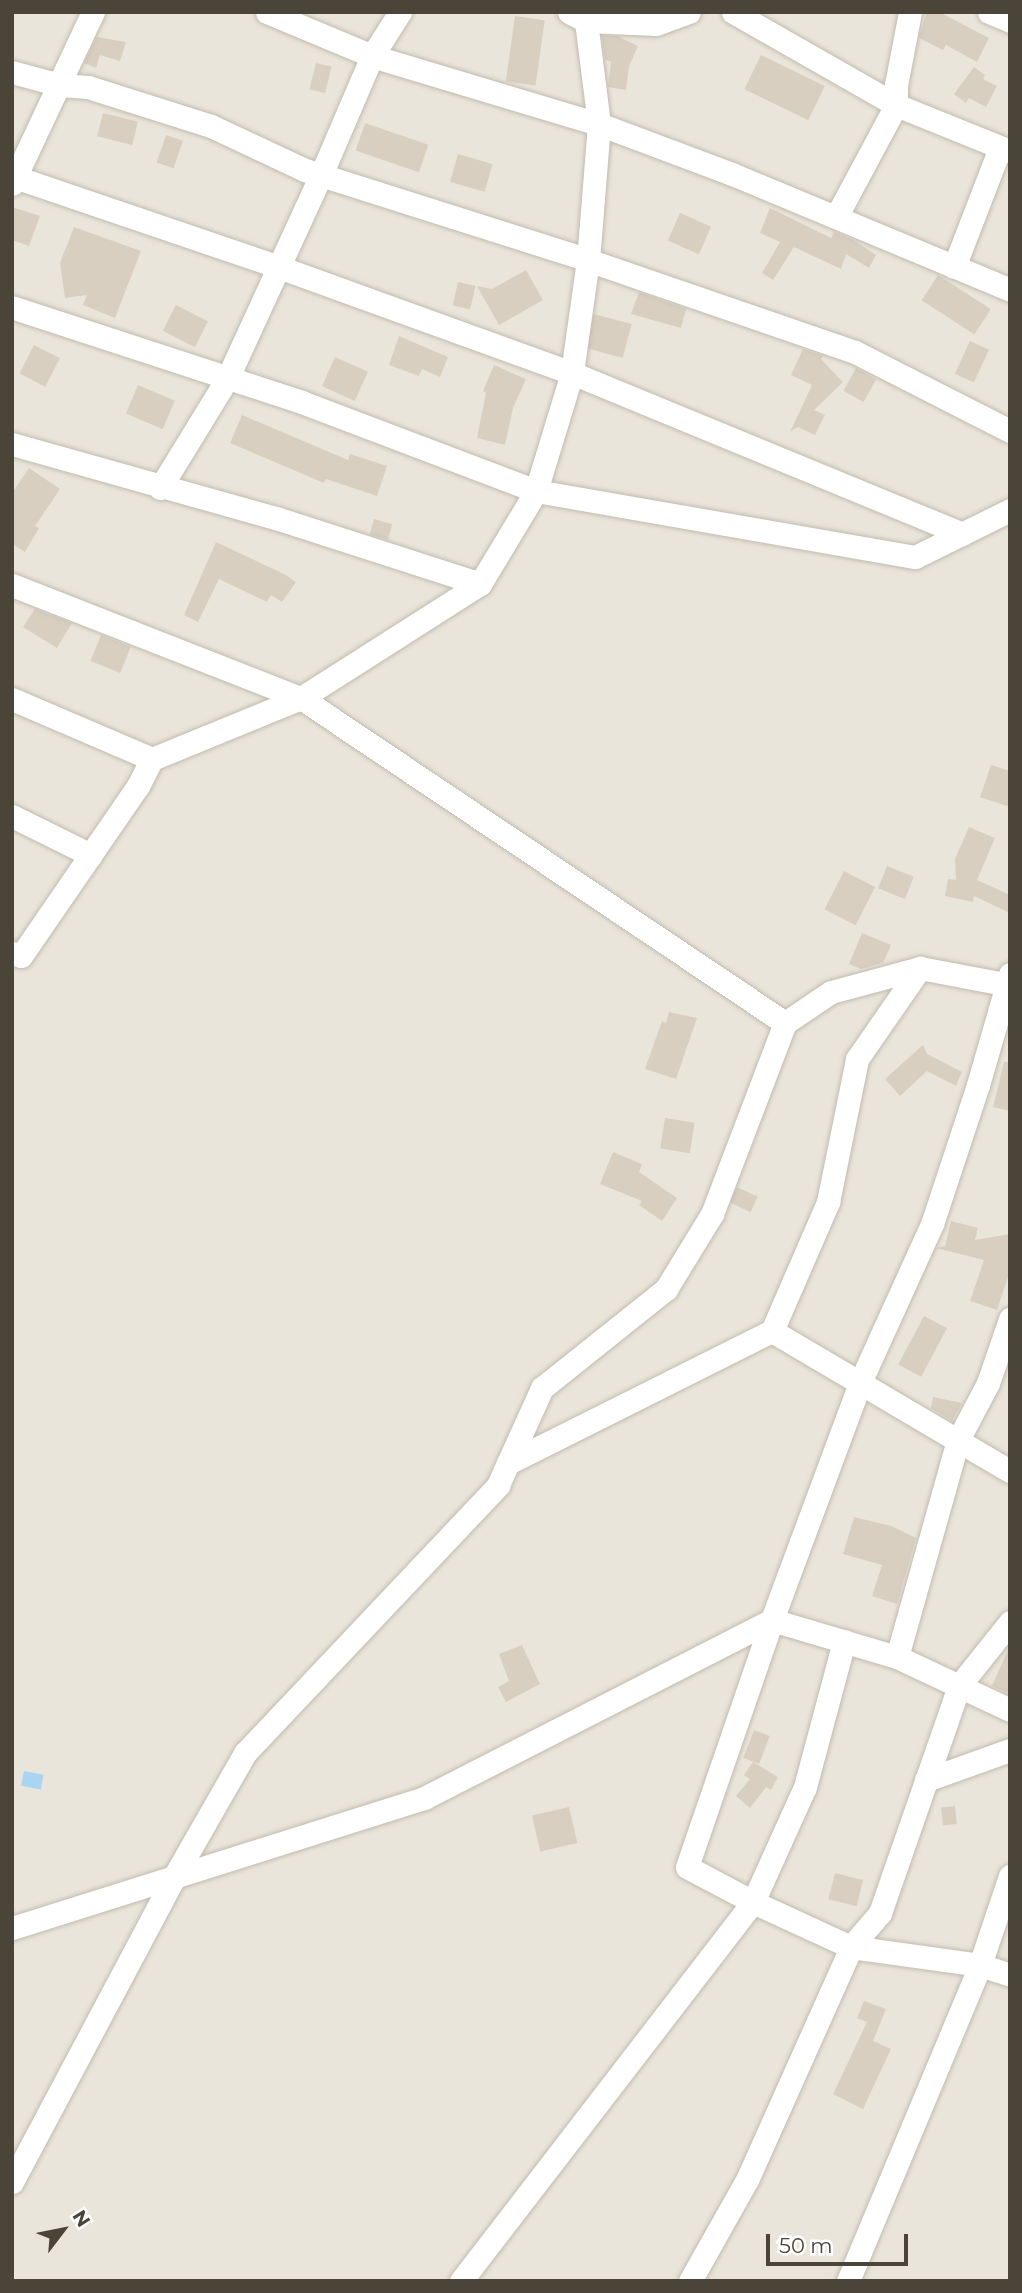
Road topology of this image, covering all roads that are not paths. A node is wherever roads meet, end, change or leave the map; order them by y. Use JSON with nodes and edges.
{"nodes":[{"id":1,"x":93,"y":12,"type":"edge"},
{"id":2,"x":267,"y":12,"type":"edge"},
{"id":3,"x":400,"y":12,"type":"edge"},
{"id":4,"x":689,"y":12,"type":"edge"},
{"id":5,"x":733,"y":12,"type":"edge"},
{"id":6,"x":910,"y":12,"type":"edge"},
{"id":7,"x":989,"y":12,"type":"edge"},
{"id":8,"x":578,"y":17,"type":"edge"},
{"id":9,"x":1010,"y":21,"type":"edge"},
{"id":10,"x":372,"y":56,"type":"junction"},
{"id":11,"x":12,"y":72,"type":"edge"},
{"id":12,"x":60,"y":85,"type":"junction"},
{"id":13,"x":896,"y":106,"type":"junction"},
{"id":14,"x":599,"y":124,"type":"junction"},
{"id":15,"x":1005,"y":150,"type":"edge"},
{"id":16,"x":321,"y":175,"type":"junction"},
{"id":17,"x":13,"y":179,"type":"edge"},
{"id":18,"x":836,"y":217,"type":"junction"},
{"id":19,"x":588,"y":260,"type":"junction"},
{"id":20,"x":279,"y":267,"type":"junction"},
{"id":21,"x":954,"y":267,"type":"junction"},
{"id":22,"x":1010,"y":290,"type":"edge"},
{"id":23,"x":12,"y":307,"type":"edge"},
{"id":24,"x":572,"y":373,"type":"junction"},
{"id":25,"x":228,"y":377,"type":"junction"},
{"id":26,"x":1010,"y":431,"type":"edge"},
{"id":27,"x":12,"y":444,"type":"edge"},
{"id":28,"x":160,"y":488,"type":"junction"},
{"id":29,"x":536,"y":491,"type":"junction"},
{"id":30,"x":1010,"y":510,"type":"edge"},
{"id":31,"x":962,"y":534,"type":"junction"},
{"id":32,"x":480,"y":584,"type":"junction"},
{"id":33,"x":12,"y":585,"type":"edge"},
{"id":34,"x":301,"y":698,"type":"junction"},
{"id":35,"x":12,"y":699,"type":"edge"},
{"id":36,"x":152,"y":759,"type":"junction"},
{"id":37,"x":12,"y":816,"type":"edge"},
{"id":38,"x":91,"y":855,"type":"junction"},
{"id":39,"x":12,"y":953,"type":"edge"},
{"id":40,"x":920,"y":968,"type":"junction"},
{"id":41,"x":1009,"y":981,"type":"edge"},
{"id":42,"x":785,"y":1023,"type":"junction"},
{"id":43,"x":1010,"y":1319,"type":"edge"},
{"id":44,"x":772,"y":1331,"type":"junction"},
{"id":45,"x":860,"y":1383,"type":"junction"},
{"id":46,"x":958,"y":1440,"type":"junction"},
{"id":47,"x":508,"y":1463,"type":"junction"},
{"id":48,"x":1010,"y":1471,"type":"edge"},
{"id":49,"x":772,"y":1620,"type":"junction"},
{"id":50,"x":1010,"y":1622,"type":"edge"},
{"id":51,"x":844,"y":1641,"type":"junction"},
{"id":52,"x":897,"y":1657,"type":"junction"},
{"id":53,"x":959,"y":1686,"type":"junction"},
{"id":54,"x":1010,"y":1710,"type":"edge"},
{"id":55,"x":1010,"y":1750,"type":"edge"},
{"id":56,"x":926,"y":1780,"type":"junction"},
{"id":57,"x":1010,"y":1876,"type":"edge"},
{"id":58,"x":174,"y":1877,"type":"junction"},
{"id":59,"x":753,"y":1902,"type":"junction"},
{"id":60,"x":12,"y":1928,"type":"edge"},
{"id":61,"x":851,"y":1947,"type":"junction"},
{"id":62,"x":980,"y":1965,"type":"junction"},
{"id":63,"x":1010,"y":1975,"type":"edge"},
{"id":64,"x":12,"y":2182,"type":"edge"},
{"id":65,"x":461,"y":2281,"type":"edge"},
{"id":66,"x":690,"y":2281,"type":"edge"},
{"id":67,"x":848,"y":2281,"type":"edge"}],
"edges":[{"from":1,"to":12,"type":"street"},
{"from":2,"to":10,"type":"street"},
{"from":3,"to":10,"type":"street"},
{"from":4,"to":8,"type":"street"},
{"from":5,"to":13,"type":"street"},
{"from":6,"to":13,"type":"street"},
{"from":7,"to":9,"type":"street"},
{"from":8,"to":14,"type":"street"},
{"from":10,"to":14,"type":"street"},
{"from":10,"to":16,"type":"street"},
{"from":11,"to":12,"type":"street"},
{"from":12,"to":16,"type":"street"},
{"from":12,"to":17,"type":"street"},
{"from":13,"to":15,"type":"street"},
{"from":13,"to":18,"type":"street"},
{"from":14,"to":18,"type":"street"},
{"from":14,"to":19,"type":"street"},
{"from":15,"to":21,"type":"street"},
{"from":16,"to":19,"type":"street"},
{"from":16,"to":20,"type":"street"},
{"from":17,"to":20,"type":"street"},
{"from":18,"to":21,"type":"street"},
{"from":19,"to":24,"type":"street"},
{"from":19,"to":26,"type":"street"},
{"from":20,"to":24,"type":"street"},
{"from":20,"to":25,"type":"street"},
{"from":21,"to":22,"type":"street"},
{"from":23,"to":25,"type":"street"},
{"from":24,"to":29,"type":"street"},
{"from":24,"to":31,"type":"street"},
{"from":25,"to":28,"type":"street"},
{"from":25,"to":29,"type":"street"},
{"from":27,"to":28,"type":"street"},
{"from":28,"to":32,"type":"street"},
{"from":29,"to":31,"type":"street"},
{"from":29,"to":32,"type":"street"},
{"from":30,"to":31,"type":"street"},
{"from":32,"to":34,"type":"street"},
{"from":33,"to":34,"type":"street"},
{"from":34,"to":36,"type":"street"},
{"from":34,"to":42,"type":"street"},
{"from":35,"to":36,"type":"street"},
{"from":36,"to":38,"type":"street"},
{"from":37,"to":38,"type":"street"},
{"from":38,"to":39,"type":"street"},
{"from":40,"to":41,"type":"street"},
{"from":40,"to":42,"type":"street"},
{"from":40,"to":44,"type":"street"},
{"from":41,"to":45,"type":"street"},
{"from":42,"to":47,"type":"street"},
{"from":43,"to":46,"type":"street"},
{"from":44,"to":45,"type":"street"},
{"from":44,"to":47,"type":"street"},
{"from":45,"to":46,"type":"street"},
{"from":45,"to":49,"type":"street"},
{"from":46,"to":48,"type":"street"},
{"from":46,"to":52,"type":"street"},
{"from":47,"to":58,"type":"street"},
{"from":49,"to":51,"type":"street"},
{"from":49,"to":58,"type":"street"},
{"from":49,"to":59,"type":"street"},
{"from":50,"to":53,"type":"street"},
{"from":51,"to":52,"type":"street"},
{"from":51,"to":59,"type":"street"},
{"from":52,"to":53,"type":"street"},
{"from":53,"to":54,"type":"street"},
{"from":53,"to":56,"type":"street"},
{"from":55,"to":56,"type":"street"},
{"from":56,"to":61,"type":"street"},
{"from":57,"to":62,"type":"street"},
{"from":58,"to":60,"type":"street"},
{"from":58,"to":64,"type":"street"},
{"from":59,"to":61,"type":"street"},
{"from":59,"to":65,"type":"street"},
{"from":61,"to":62,"type":"street"},
{"from":61,"to":66,"type":"street"},
{"from":62,"to":63,"type":"street"},
{"from":62,"to":67,"type":"street"}]}
